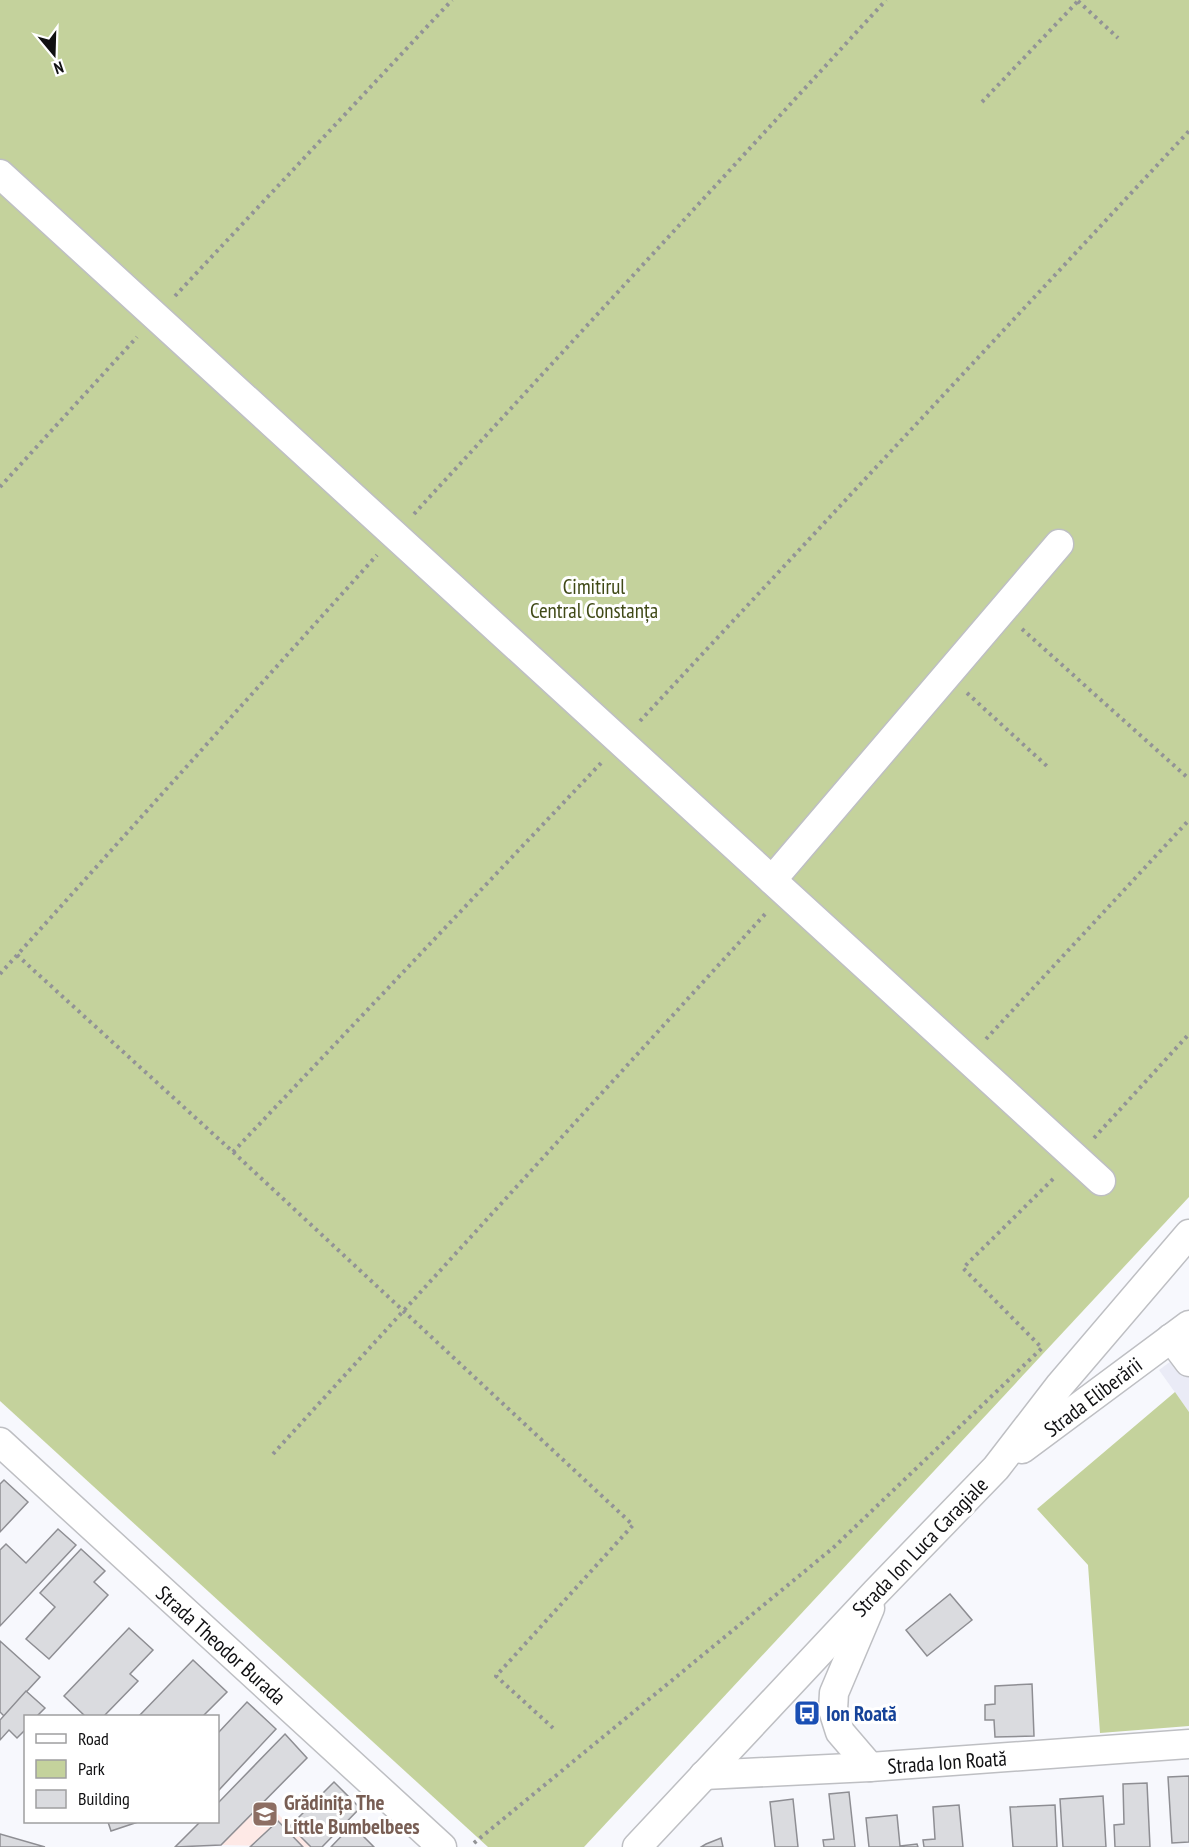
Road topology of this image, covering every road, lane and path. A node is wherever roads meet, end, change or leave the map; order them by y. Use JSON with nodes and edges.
{"nodes":[{"id":1,"x":452,"y":0,"type":"edge"},
{"id":2,"x":886,"y":0,"type":"edge"},
{"id":3,"x":1078,"y":0,"type":"edge"},
{"id":4,"x":1118,"y":38,"type":"dead end"},
{"id":5,"x":982,"y":102,"type":"dead end"},
{"id":6,"x":1189,"y":131,"type":"edge"},
{"id":7,"x":0,"y":174,"type":"edge"},
{"id":8,"x":156,"y":317,"type":"junction"},
{"id":9,"x":0,"y":487,"type":"edge"},
{"id":10,"x":395,"y":535,"type":"junction"},
{"id":11,"x":1059,"y":544,"type":"dead end"},
{"id":12,"x":1001,"y":611,"type":"junction"},
{"id":13,"x":947,"y":675,"type":"junction"},
{"id":14,"x":621,"y":742,"type":"junction"},
{"id":15,"x":1049,"y":768,"type":"dead end"},
{"id":16,"x":1189,"y":778,"type":"edge"},
{"id":17,"x":1189,"y":820,"type":"edge"},
{"id":18,"x":778,"y":886,"type":"junction"},
{"id":19,"x":17,"y":955,"type":"junction"},
{"id":20,"x":0,"y":974,"type":"edge"},
{"id":21,"x":1189,"y":1034,"type":"edge"},
{"id":22,"x":968,"y":1059,"type":"junction"},
{"id":23,"x":233,"y":1152,"type":"junction"},
{"id":24,"x":1075,"y":1158,"type":"junction"},
{"id":25,"x":1101,"y":1181,"type":"dead end"},
{"id":26,"x":1189,"y":1234,"type":"edge"},
{"id":27,"x":404,"y":1310,"type":"junction"},
{"id":28,"x":1180,"y":1332,"type":"edge"},
{"id":29,"x":1189,"y":1362,"type":"edge"},
{"id":30,"x":0,"y":1442,"type":"edge"},
{"id":31,"x":273,"y":1454,"type":"dead end"},
{"id":32,"x":996,"y":1468,"type":"junction"},
{"id":33,"x":876,"y":1592,"type":"junction"},
{"id":34,"x":553,"y":1728,"type":"dead end"},
{"id":35,"x":1189,"y":1744,"type":"edge"},
{"id":36,"x":870,"y":1767,"type":"junction"},
{"id":37,"x":704,"y":1774,"type":"junction"},
{"id":38,"x":474,"y":1843,"type":"dead end"},
{"id":39,"x":442,"y":1847,"type":"edge"},
{"id":40,"x":637,"y":1847,"type":"edge"}],
"edges":[{"from":1,"to":8,"type":"path"},
{"from":2,"to":10,"type":"path"},
{"from":3,"to":4,"type":"path"},
{"from":3,"to":5,"type":"path"},
{"from":6,"to":14,"type":"path"},
{"from":7,"to":8,"type":"street"},
{"from":8,"to":9,"type":"path"},
{"from":8,"to":10,"type":"street"},
{"from":10,"to":14,"type":"street"},
{"from":10,"to":19,"type":"path"},
{"from":11,"to":12,"type":"street"},
{"from":12,"to":13,"type":"street"},
{"from":12,"to":16,"type":"path"},
{"from":13,"to":15,"type":"path"},
{"from":13,"to":18,"type":"street"},
{"from":14,"to":18,"type":"street"},
{"from":14,"to":23,"type":"path"},
{"from":17,"to":22,"type":"path"},
{"from":18,"to":22,"type":"street"},
{"from":18,"to":27,"type":"path"},
{"from":19,"to":20,"type":"path"},
{"from":19,"to":23,"type":"path"},
{"from":21,"to":24,"type":"path"},
{"from":22,"to":24,"type":"street"},
{"from":23,"to":27,"type":"path"},
{"from":24,"to":25,"type":"street"},
{"from":24,"to":38,"type":"path"},
{"from":26,"to":32,"type":"street","name":"Strada Ion Luca Caragiale"},
{"from":27,"to":31,"type":"path"},
{"from":27,"to":34,"type":"path"},
{"from":28,"to":29,"type":"street"},
{"from":28,"to":32,"type":"street","name":"Strada Eliberării"},
{"from":30,"to":39,"type":"street","name":"Strada Theodor Burada"},
{"from":32,"to":33,"type":"street","name":"Strada Ion Luca Caragiale"},
{"from":33,"to":36,"type":"street"},
{"from":33,"to":37,"type":"street","name":"Strada Ion Luca Caragiale"},
{"from":35,"to":36,"type":"street","name":"Strada Ion Roată"},
{"from":36,"to":37,"type":"street","name":"Strada Ion Roată"},
{"from":37,"to":40,"type":"street","name":"Strada Ion Luca Caragiale"}]}
